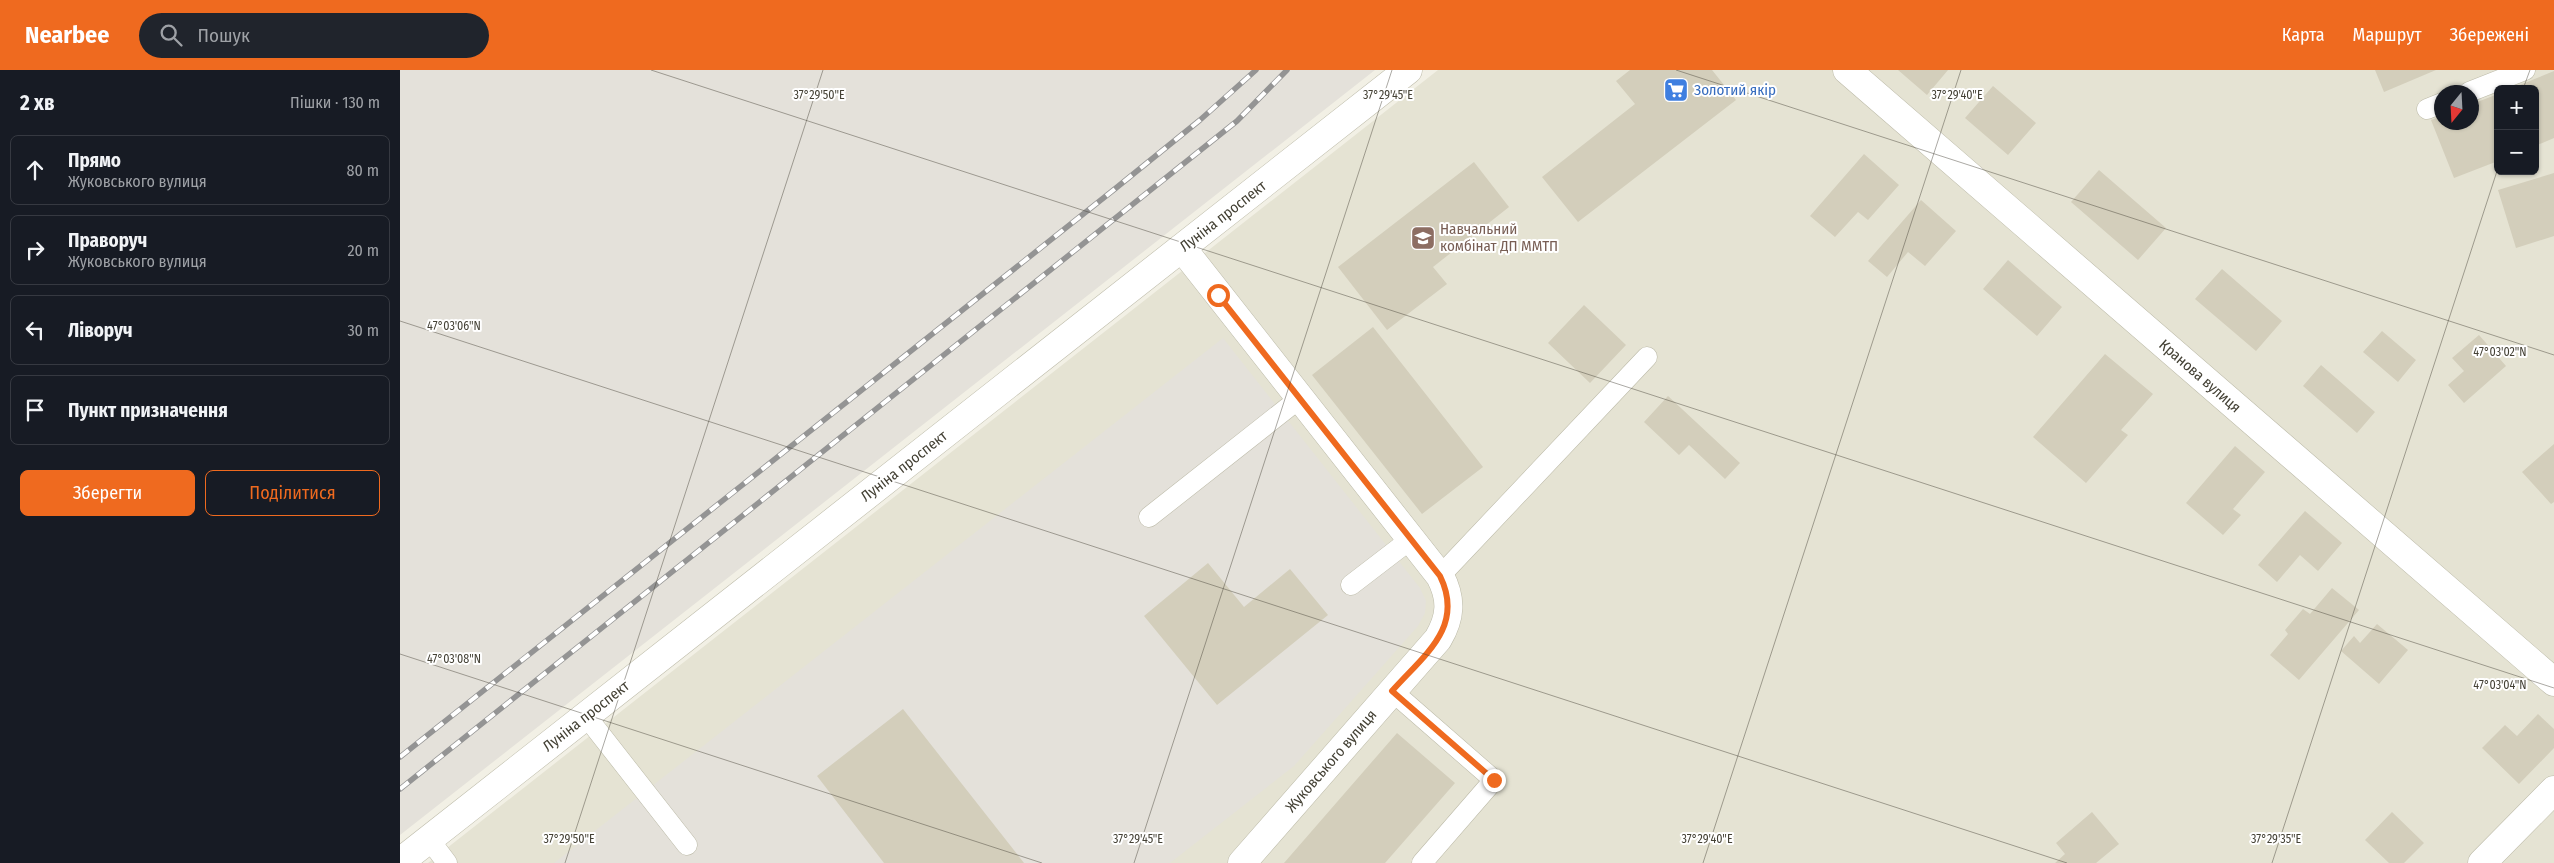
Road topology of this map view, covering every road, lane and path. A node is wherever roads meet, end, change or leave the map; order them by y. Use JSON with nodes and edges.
{"nodes":[{"id":1,"x":1408,"y":70,"type":"edge"},
{"id":2,"x":1847,"y":70,"type":"edge"},
{"id":3,"x":2525,"y":70,"type":"edge"},
{"id":4,"x":2479,"y":88,"type":"edge"},
{"id":5,"x":1182,"y":248,"type":"junction"},
{"id":6,"x":1647,"y":357,"type":"dead end"},
{"id":7,"x":1300,"y":398,"type":"junction"},
{"id":8,"x":1149,"y":516,"type":"dead end"},
{"id":9,"x":1411,"y":538,"type":"junction"},
{"id":10,"x":1440,"y":576,"type":"junction"},
{"id":11,"x":1351,"y":585,"type":"dead end"},
{"id":12,"x":2554,"y":682,"type":"edge"},
{"id":13,"x":1392,"y":691,"type":"junction"},
{"id":14,"x":586,"y":716,"type":"junction"},
{"id":15,"x":2554,"y":790,"type":"edge"},
{"id":16,"x":429,"y":839,"type":"junction"},
{"id":17,"x":687,"y":845,"type":"dead end"},
{"id":18,"x":400,"y":862,"type":"edge"},
{"id":19,"x":448,"y":863,"type":"edge"},
{"id":20,"x":1242,"y":863,"type":"edge"},
{"id":21,"x":1422,"y":863,"type":"edge"},
{"id":22,"x":2482,"y":863,"type":"edge"}],
"edges":[{"from":1,"to":5,"type":"street","name":"Луніна проспект"},
{"from":2,"to":12,"type":"street","name":"Кранова вулиця"},
{"from":3,"to":4,"type":"lane"},
{"from":5,"to":7,"type":"street","name":"Жуковського вулиця"},
{"from":5,"to":14,"type":"street","name":"Луніна проспект"},
{"from":6,"to":10,"type":"lane"},
{"from":7,"to":8,"type":"lane"},
{"from":7,"to":9,"type":"street","name":"Жуковського вулиця"},
{"from":9,"to":10,"type":"street","name":"Жуковського вулиця"},
{"from":9,"to":11,"type":"lane"},
{"from":10,"to":13,"type":"street","name":"Жуковського вулиця"},
{"from":13,"to":20,"type":"street","name":"Жуковського вулиця"},
{"from":13,"to":21,"type":"lane"},
{"from":14,"to":16,"type":"street","name":"Луніна проспект"},
{"from":14,"to":17,"type":"lane"},
{"from":15,"to":22,"type":"street"},
{"from":16,"to":18,"type":"street","name":"Луніна проспект"},
{"from":16,"to":19,"type":"lane"}]}
